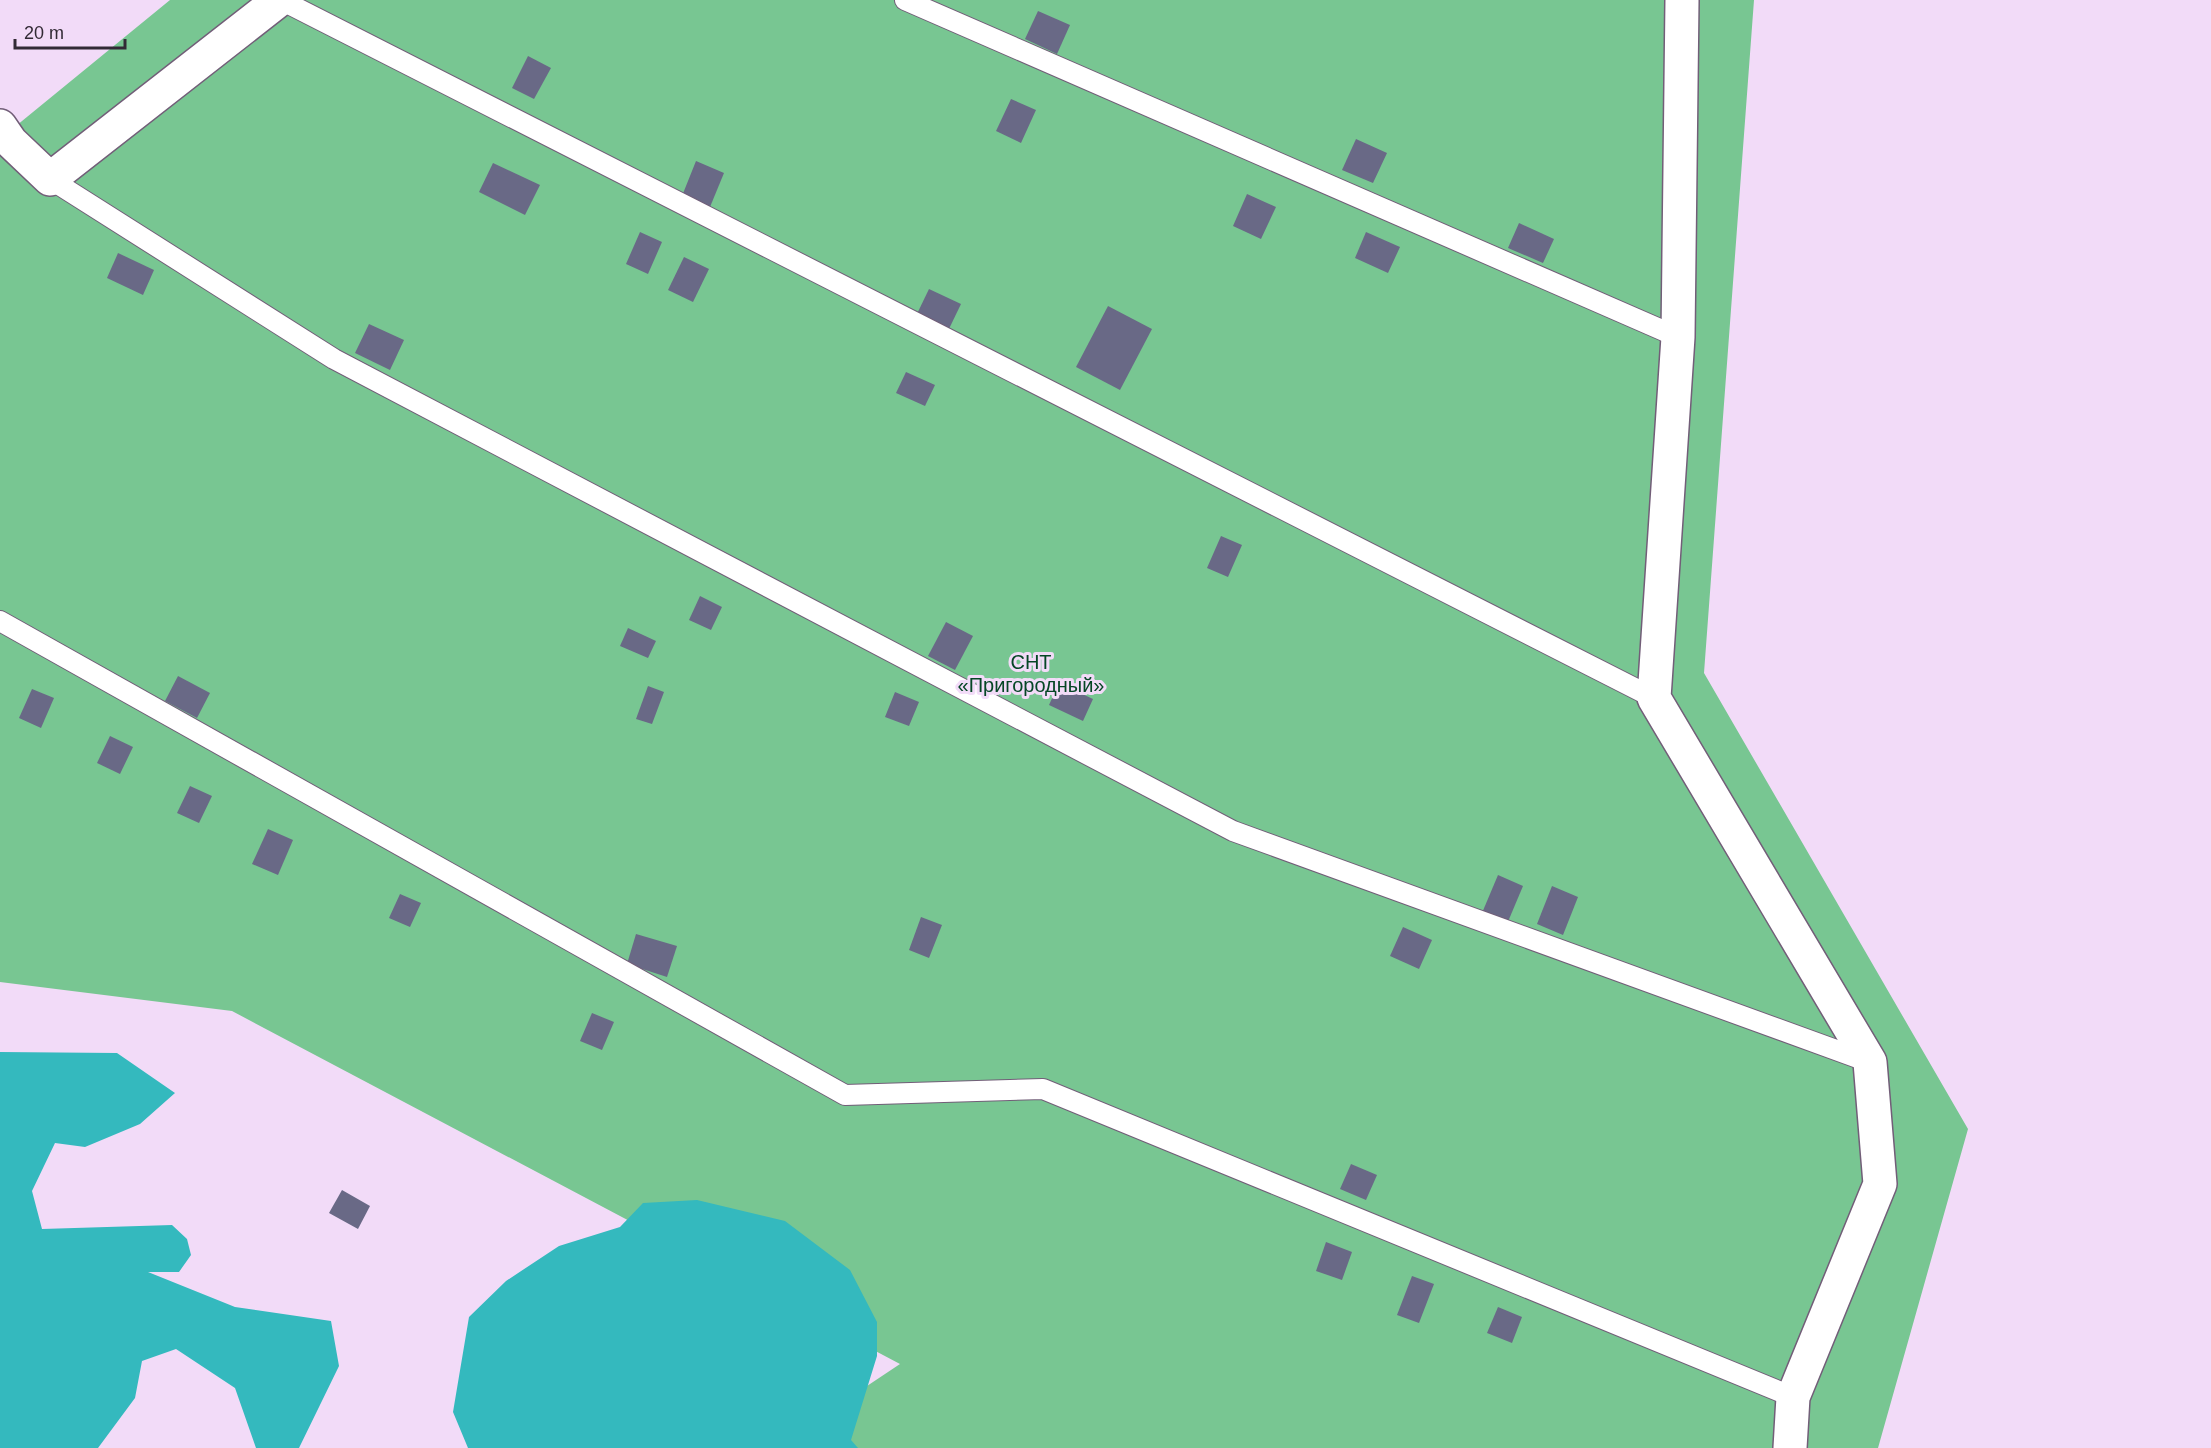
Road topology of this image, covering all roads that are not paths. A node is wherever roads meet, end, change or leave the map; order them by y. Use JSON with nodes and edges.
{"nodes":[{"id":1,"x":280,"y":0,"type":"edge"},
{"id":2,"x":905,"y":0,"type":"edge"},
{"id":3,"x":1682,"y":0,"type":"edge"},
{"id":4,"x":0,"y":126,"type":"edge"},
{"id":5,"x":50,"y":179,"type":"junction"},
{"id":6,"x":1678,"y":337,"type":"junction"},
{"id":7,"x":0,"y":621,"type":"edge"},
{"id":8,"x":1654,"y":698,"type":"junction"},
{"id":9,"x":1870,"y":1062,"type":"junction"},
{"id":10,"x":1793,"y":1397,"type":"junction"},
{"id":11,"x":1790,"y":1448,"type":"edge"}],
"edges":[{"from":1,"to":5,"type":"street"},
{"from":1,"to":8,"type":"lane"},
{"from":2,"to":6,"type":"lane"},
{"from":3,"to":6,"type":"street"},
{"from":4,"to":5,"type":"street"},
{"from":5,"to":9,"type":"lane"},
{"from":6,"to":8,"type":"street"},
{"from":7,"to":10,"type":"lane"},
{"from":8,"to":9,"type":"street"},
{"from":9,"to":10,"type":"street"},
{"from":10,"to":11,"type":"street"}]}
